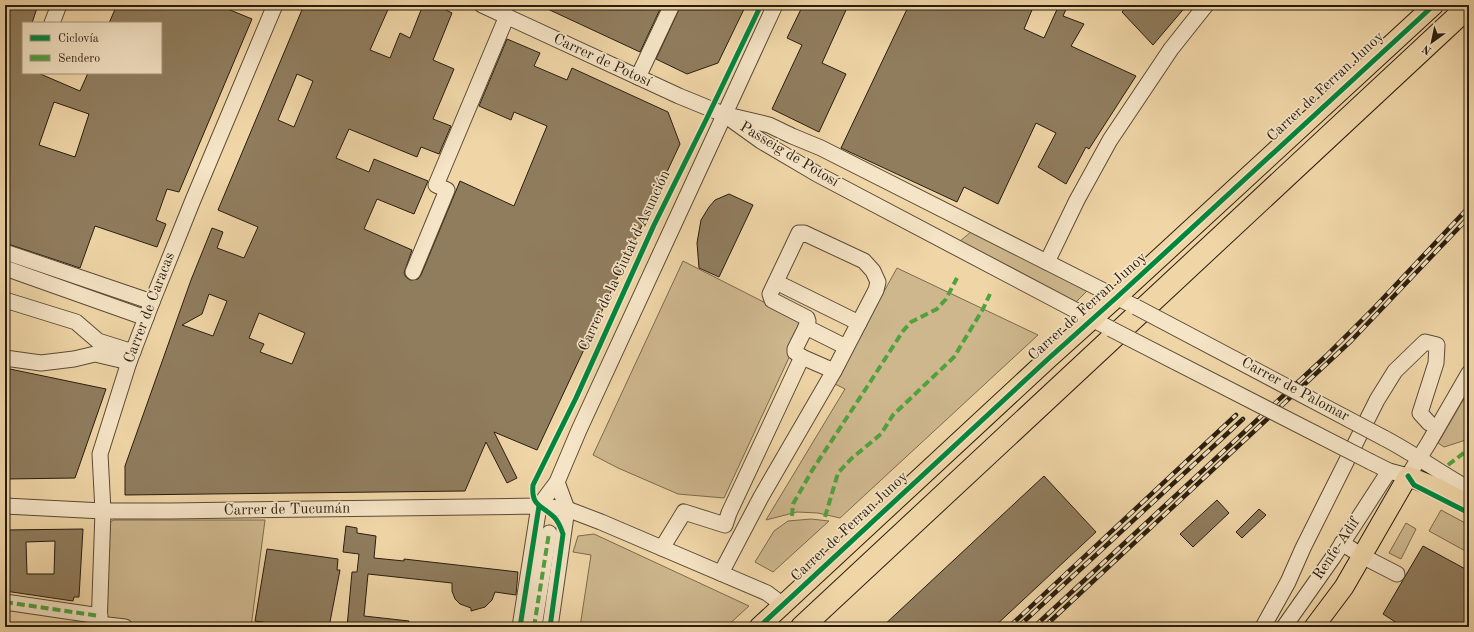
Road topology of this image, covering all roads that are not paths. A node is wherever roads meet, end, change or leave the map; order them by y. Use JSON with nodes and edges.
{"nodes":[{"id":1,"x":59,"y":5,"type":"edge"},
{"id":2,"x":275,"y":5,"type":"edge"},
{"id":3,"x":482,"y":5,"type":"edge"},
{"id":4,"x":672,"y":5,"type":"edge"},
{"id":5,"x":774,"y":5,"type":"edge"},
{"id":6,"x":1206,"y":5,"type":"edge"},
{"id":7,"x":1434,"y":5,"type":"edge"},
{"id":8,"x":1469,"y":6,"type":"edge"},
{"id":9,"x":506,"y":16,"type":"junction"},
{"id":10,"x":52,"y":22,"type":"edge"},
{"id":11,"x":638,"y":77,"type":"junction"},
{"id":12,"x":723,"y":114,"type":"junction"},
{"id":13,"x":5,"y":252,"type":"edge"},
{"id":14,"x":1047,"y":262,"type":"junction"},
{"id":15,"x":5,"y":268,"type":"edge"},
{"id":16,"x":413,"y":272,"type":"dead end"},
{"id":17,"x":773,"y":288,"type":"junction"},
{"id":18,"x":1117,"y":297,"type":"junction"},
{"id":19,"x":5,"y":300,"type":"edge"},
{"id":20,"x":152,"y":302,"type":"junction"},
{"id":21,"x":146,"y":318,"type":"junction"},
{"id":22,"x":1092,"y":319,"type":"junction"},
{"id":23,"x":859,"y":323,"type":"junction"},
{"id":24,"x":806,"y":327,"type":"junction"},
{"id":25,"x":846,"y":347,"type":"junction"},
{"id":26,"x":97,"y":348,"type":"junction"},
{"id":27,"x":131,"y":357,"type":"junction"},
{"id":28,"x":802,"y":357,"type":"junction"},
{"id":29,"x":5,"y":358,"type":"edge"},
{"id":30,"x":834,"y":371,"type":"junction"},
{"id":31,"x":1469,"y":373,"type":"edge"},
{"id":32,"x":1429,"y":423,"type":"dead end"},
{"id":33,"x":1418,"y":459,"type":"junction"},
{"id":34,"x":1389,"y":471,"type":"junction"},
{"id":35,"x":1408,"y":476,"type":"junction"},
{"id":36,"x":557,"y":482,"type":"junction"},
{"id":37,"x":1469,"y":489,"type":"edge"},
{"id":38,"x":1469,"y":505,"type":"edge"},
{"id":39,"x":5,"y":506,"type":"edge"},
{"id":40,"x":539,"y":506,"type":"junction"},
{"id":41,"x":567,"y":509,"type":"junction"},
{"id":42,"x":103,"y":511,"type":"junction"},
{"id":43,"x":549,"y":533,"type":"dead end"},
{"id":44,"x":1342,"y":543,"type":"junction"},
{"id":45,"x":662,"y":548,"type":"junction"},
{"id":46,"x":1362,"y":556,"type":"junction"},
{"id":47,"x":721,"y":573,"type":"junction"},
{"id":48,"x":1397,"y":574,"type":"dead end"},
{"id":49,"x":5,"y":602,"type":"edge"},
{"id":50,"x":783,"y":605,"type":"junction"},
{"id":51,"x":99,"y":622,"type":"edge"},
{"id":52,"x":125,"y":627,"type":"edge"},
{"id":53,"x":520,"y":627,"type":"edge"},
{"id":54,"x":534,"y":627,"type":"edge"},
{"id":55,"x":550,"y":627,"type":"edge"},
{"id":56,"x":759,"y":627,"type":"edge"},
{"id":57,"x":802,"y":627,"type":"edge"},
{"id":58,"x":1263,"y":627,"type":"edge"},
{"id":59,"x":1284,"y":627,"type":"edge"},
{"id":60,"x":1314,"y":627,"type":"edge"}],
"edges":[{"from":1,"to":10,"type":"street"},
{"from":2,"to":20,"type":"street","name":"Carrer de Caracas"},
{"from":3,"to":9,"type":"street","name":"Carrer de Potosí"},
{"from":4,"to":11,"type":"street"},
{"from":5,"to":12,"type":"street","name":"Carrer de la Ciutat d'Asunción"},
{"from":6,"to":14,"type":"street"},
{"from":7,"to":18,"type":"main road","name":"Carrer de Ferran Junoy"},
{"from":8,"to":57,"type":"highway"},
{"from":9,"to":11,"type":"street","name":"Carrer de Potosí"},
{"from":9,"to":16,"type":"street"},
{"from":11,"to":12,"type":"street","name":"Carrer de Potosí"},
{"from":12,"to":14,"type":"street","name":"Passeig de Potosí"},
{"from":12,"to":22,"type":"street","name":"Passeig de Potosí"},
{"from":12,"to":36,"type":"street","name":"Carrer de la Ciutat d'Asunción"},
{"from":13,"to":20,"type":"street"},
{"from":14,"to":18,"type":"street","name":"Passeig de Potosí"},
{"from":15,"to":21,"type":"street"},
{"from":17,"to":23,"type":"street"},
{"from":17,"to":23,"type":"street"},
{"from":17,"to":24,"type":"street"},
{"from":18,"to":22,"type":"main road","name":"Carrer de Ferran Junoy"},
{"from":18,"to":33,"type":"street","name":"Carrer de Palomar","bridge":true},
{"from":19,"to":26,"type":"street"},
{"from":20,"to":21,"type":"street","name":"Carrer de Caracas"},
{"from":21,"to":27,"type":"street","name":"Carrer de Caracas"},
{"from":22,"to":34,"type":"street","name":"Carrer de Palomar","bridge":true},
{"from":22,"to":50,"type":"main road","name":"Carrer de Ferran Junoy"},
{"from":23,"to":25,"type":"street"},
{"from":24,"to":25,"type":"street"},
{"from":24,"to":28,"type":"street"},
{"from":25,"to":30,"type":"street"},
{"from":26,"to":27,"type":"street"},
{"from":26,"to":29,"type":"street"},
{"from":27,"to":42,"type":"street","name":"Carrer de Caracas"},
{"from":28,"to":30,"type":"street"},
{"from":28,"to":45,"type":"street"},
{"from":30,"to":47,"type":"street"},
{"from":31,"to":33,"type":"street"},
{"from":32,"to":58,"type":"street"},
{"from":33,"to":35,"type":"street"},
{"from":33,"to":37,"type":"street","name":"Carrer de Palomar"},
{"from":34,"to":35,"type":"street","name":"Carrer de Palomar"},
{"from":34,"to":44,"type":"street","name":"Renfe-Adif"},
{"from":35,"to":38,"type":"main road","name":"Carrer de Palomar"},
{"from":35,"to":46,"type":"main road"},
{"from":36,"to":40,"type":"street"},
{"from":36,"to":41,"type":"street"},
{"from":39,"to":42,"type":"street","name":"Carrer de Tucumán"},
{"from":40,"to":41,"type":"street","name":"Carrer de Tucumán"},
{"from":40,"to":42,"type":"street","name":"Carrer de Tucumán"},
{"from":40,"to":53,"type":"street"},
{"from":41,"to":45,"type":"street","name":"Carrer de Tucumán"},
{"from":41,"to":55,"type":"street"},
{"from":42,"to":51,"type":"street","name":"Carrer de Caracas"},
{"from":43,"to":54,"type":"street"},
{"from":44,"to":46,"type":"street"},
{"from":44,"to":59,"type":"street","name":"Renfe-Adif"},
{"from":45,"to":47,"type":"street","name":"Carrer de Tucumán"},
{"from":46,"to":48,"type":"street"},
{"from":46,"to":60,"type":"main road"},
{"from":47,"to":50,"type":"street","name":"Carrer de Tucumán"},
{"from":49,"to":51,"type":"street"},
{"from":50,"to":56,"type":"main road","name":"Carrer de Ferran Junoy"},
{"from":51,"to":52,"type":"street"}]}
